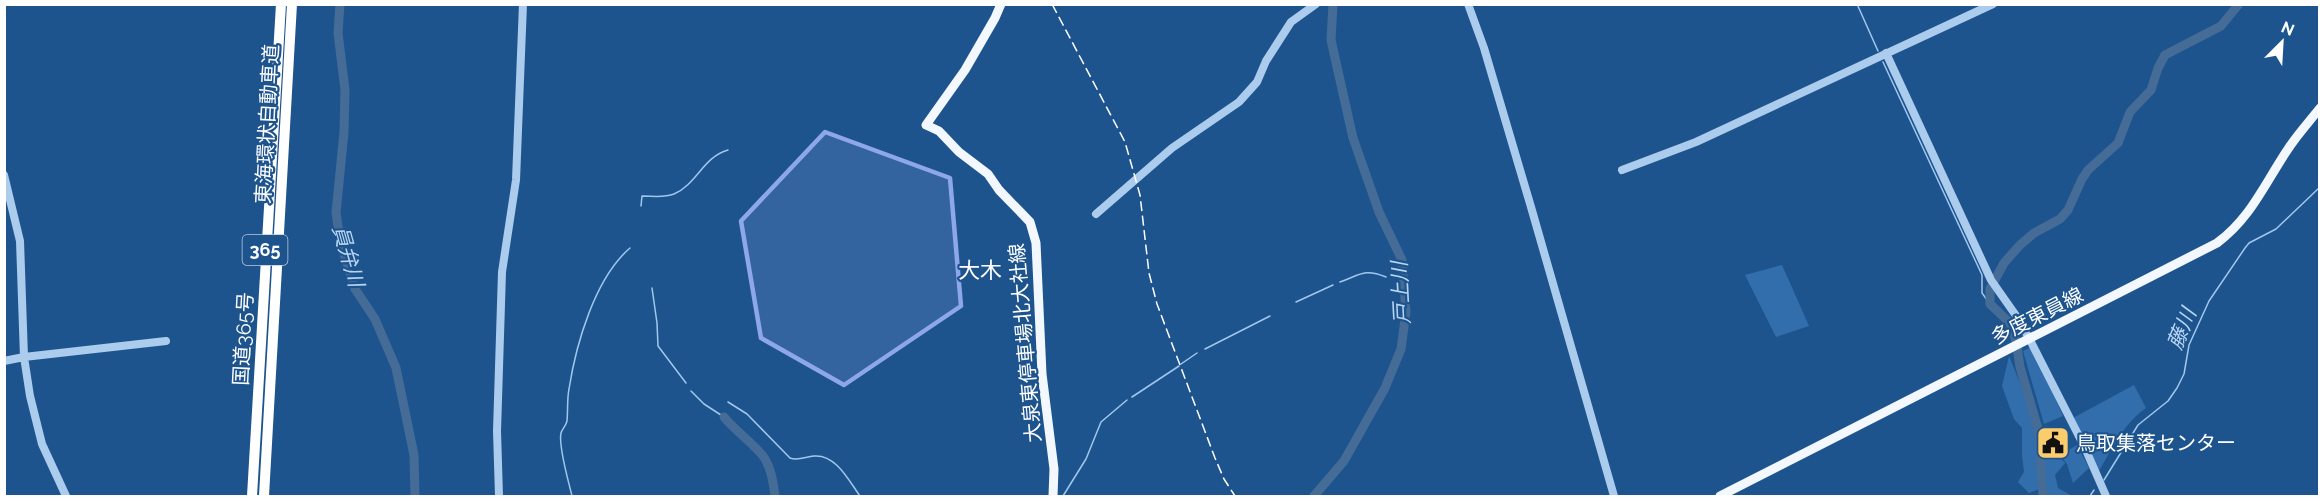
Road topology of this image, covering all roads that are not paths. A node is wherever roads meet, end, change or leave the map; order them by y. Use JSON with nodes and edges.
{"nodes":[{"id":1,"x":280,"y":4,"type":"edge"},
{"id":2,"x":294,"y":4,"type":"edge"},
{"id":3,"x":524,"y":4,"type":"edge"},
{"id":4,"x":1000,"y":4,"type":"edge"},
{"id":5,"x":1316,"y":4,"type":"edge"},
{"id":6,"x":1468,"y":4,"type":"edge"},
{"id":7,"x":1993,"y":4,"type":"edge"},
{"id":8,"x":1886,"y":53,"type":"junction"},
{"id":9,"x":2319,"y":108,"type":"edge"},
{"id":10,"x":1622,"y":170,"type":"dead end"},
{"id":11,"x":4,"y":175,"type":"edge"},
{"id":12,"x":1096,"y":214,"type":"dead end"},
{"id":13,"x":166,"y":341,"type":"dead end"},
{"id":14,"x":2027,"y":341,"type":"junction"},
{"id":15,"x":24,"y":357,"type":"junction"},
{"id":16,"x":4,"y":361,"type":"edge"},
{"id":17,"x":66,"y":496,"type":"edge"},
{"id":18,"x":252,"y":496,"type":"edge"},
{"id":19,"x":264,"y":496,"type":"edge"},
{"id":20,"x":269,"y":496,"type":"edge"},
{"id":21,"x":499,"y":496,"type":"edge"},
{"id":22,"x":1053,"y":496,"type":"edge"},
{"id":23,"x":1614,"y":496,"type":"edge"},
{"id":24,"x":1720,"y":496,"type":"edge"},
{"id":25,"x":2106,"y":496,"type":"edge"}],
"edges":[{"from":1,"to":18,"type":"highway","name":"国道365号","number":"365"},
{"from":2,"to":19,"type":"highway","name":"東海環状自動車道"},
{"from":2,"to":20,"type":"highway","name":"国道365号","number":"365"},
{"from":3,"to":21,"type":"street"},
{"from":4,"to":22,"type":"main road","name":"大泉東停車場北大社線"},
{"from":5,"to":12,"type":"street"},
{"from":6,"to":23,"type":"street"},
{"from":7,"to":8,"type":"street"},
{"from":8,"to":10,"type":"street"},
{"from":8,"to":14,"type":"street"},
{"from":9,"to":14,"type":"main road","name":"多度東員線"},
{"from":11,"to":15,"type":"street"},
{"from":13,"to":15,"type":"street"},
{"from":14,"to":24,"type":"main road","name":"多度東員線"},
{"from":14,"to":25,"type":"street"},
{"from":15,"to":16,"type":"street"},
{"from":15,"to":17,"type":"street"}]}
